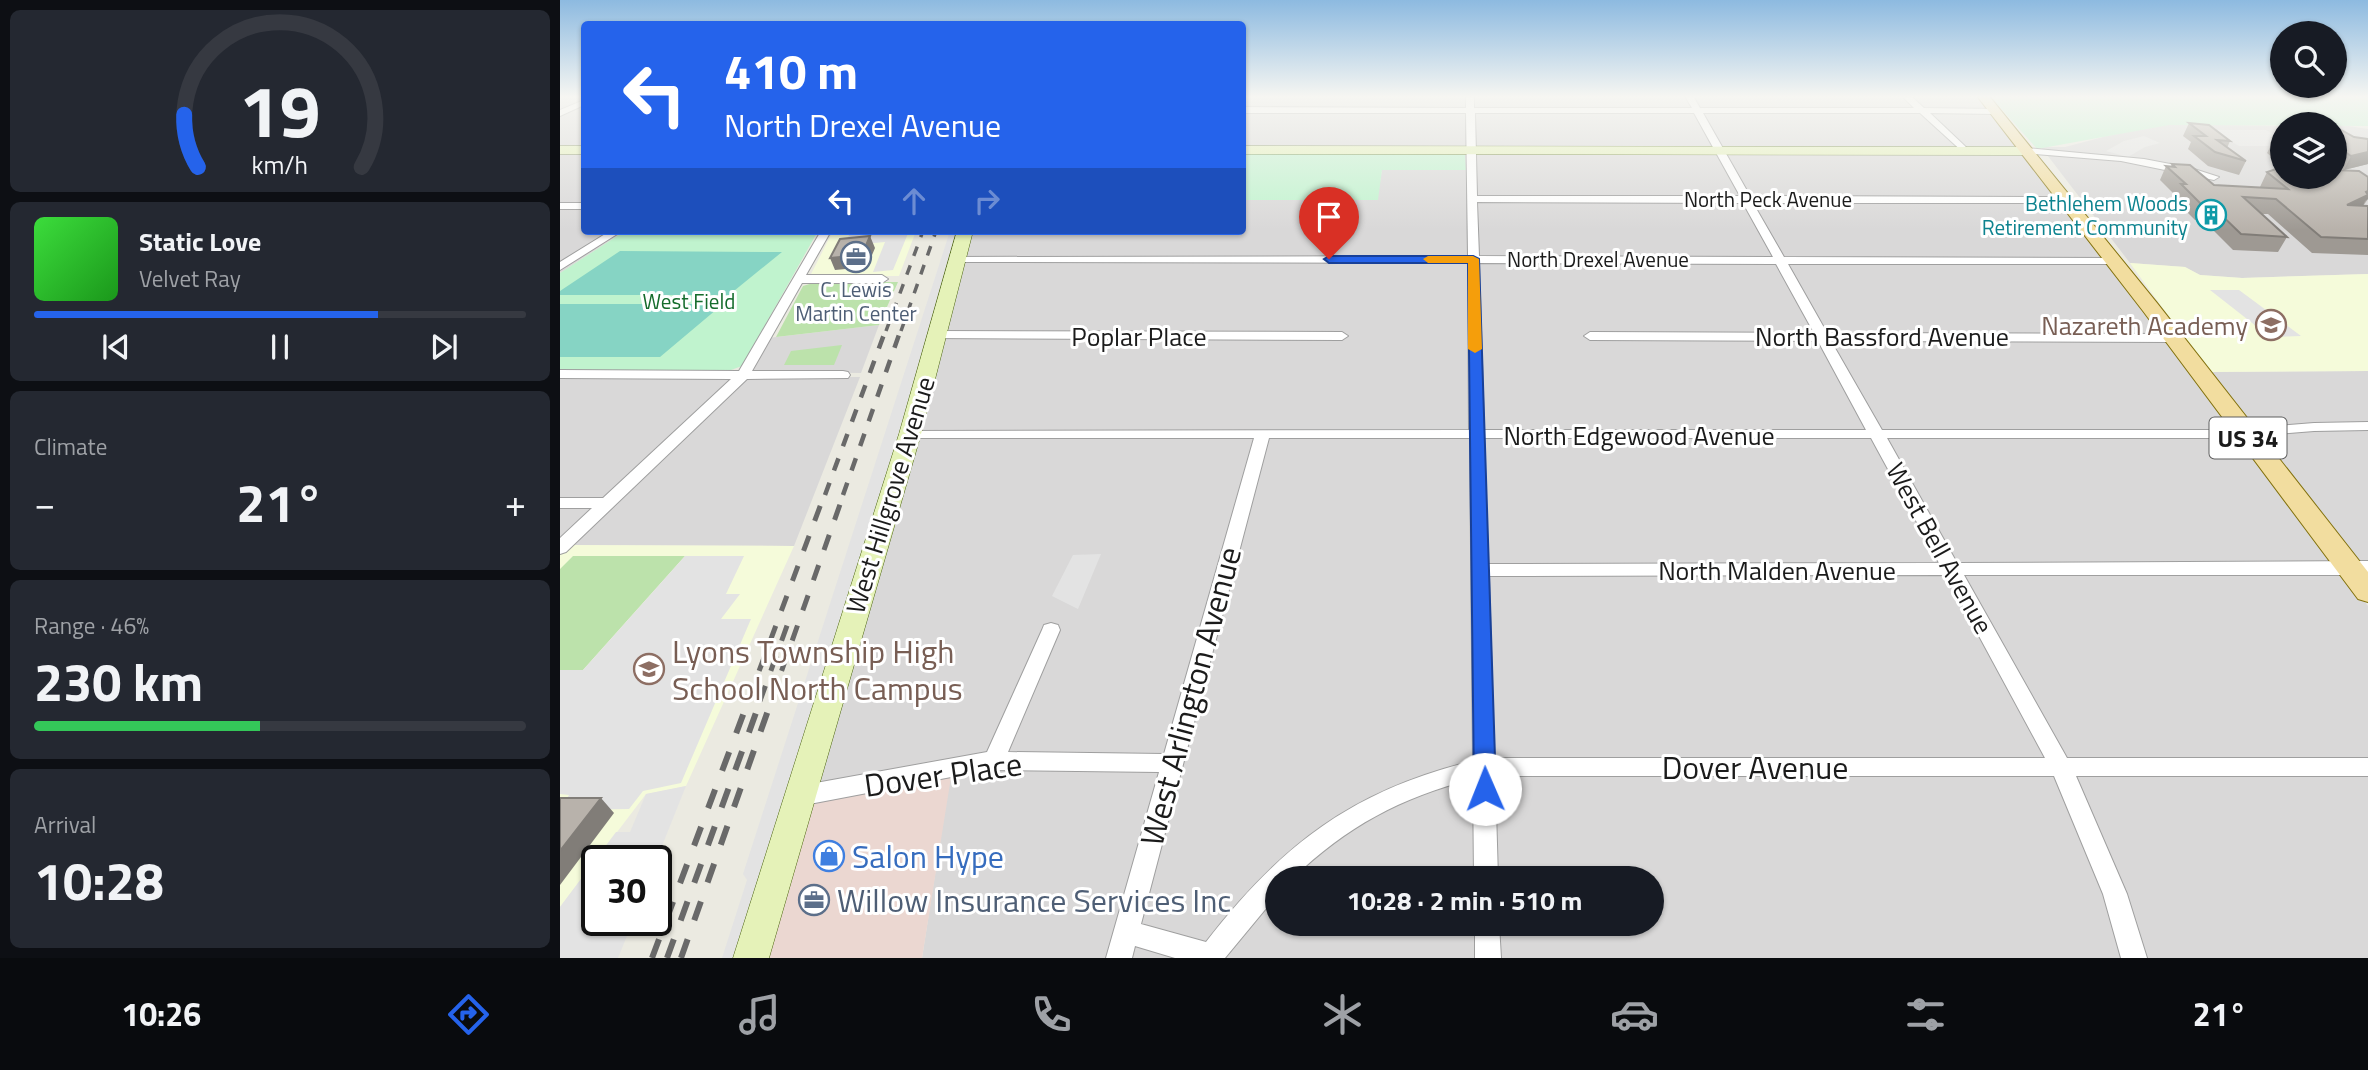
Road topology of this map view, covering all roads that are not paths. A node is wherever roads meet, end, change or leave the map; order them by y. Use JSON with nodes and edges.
{"nodes":[{"id":1,"x":1471,"y":141,"type":"edge"},
{"id":2,"x":1713,"y":141,"type":"edge"},
{"id":3,"x":1954,"y":141,"type":"edge"},
{"id":4,"x":2017,"y":141,"type":"edge"},
{"id":5,"x":560,"y":150,"type":"edge"},
{"id":6,"x":581,"y":150,"type":"edge"},
{"id":7,"x":1246,"y":150,"type":"edge"},
{"id":8,"x":1471,"y":150,"type":"junction"},
{"id":9,"x":1718,"y":151,"type":"junction"},
{"id":10,"x":1965,"y":151,"type":"junction"},
{"id":11,"x":2025,"y":151,"type":"junction"},
{"id":12,"x":2214,"y":177,"type":"dead end"},
{"id":13,"x":1472,"y":199,"type":"junction"},
{"id":14,"x":1746,"y":199,"type":"junction"},
{"id":15,"x":2064,"y":200,"type":"junction"},
{"id":16,"x":560,"y":206,"type":"edge"},
{"id":17,"x":581,"y":206,"type":"edge"},
{"id":18,"x":611,"y":235,"type":"edge"},
{"id":19,"x":824,"y":235,"type":"edge"},
{"id":20,"x":964,"y":235,"type":"edge"},
{"id":21,"x":956,"y":259,"type":"junction"},
{"id":22,"x":1473,"y":259,"type":"junction"},
{"id":23,"x":1780,"y":260,"type":"junction"},
{"id":24,"x":2114,"y":261,"type":"junction"},
{"id":25,"x":560,"y":267,"type":"edge"},
{"id":26,"x":799,"y":279,"type":"junction"},
{"id":27,"x":882,"y":279,"type":"dead end"},
{"id":28,"x":937,"y":335,"type":"junction"},
{"id":29,"x":1342,"y":336,"type":"dead end"},
{"id":30,"x":1590,"y":336,"type":"dead end"},
{"id":31,"x":1822,"y":336,"type":"junction"},
{"id":32,"x":2174,"y":338,"type":"junction"},
{"id":33,"x":560,"y":374,"type":"edge"},
{"id":34,"x":743,"y":375,"type":"junction"},
{"id":35,"x":843,"y":375,"type":"dead end"},
{"id":36,"x":2368,"y":426,"type":"edge"},
{"id":37,"x":2244,"y":433,"type":"junction"},
{"id":38,"x":910,"y":434,"type":"junction"},
{"id":39,"x":1477,"y":434,"type":"junction"},
{"id":40,"x":1262,"y":435,"type":"junction"},
{"id":41,"x":1877,"y":435,"type":"junction"},
{"id":42,"x":560,"y":503,"type":"edge"},
{"id":43,"x":608,"y":503,"type":"junction"},
{"id":44,"x":560,"y":548,"type":"edge"},
{"id":45,"x":2359,"y":568,"type":"edge"},
{"id":46,"x":1479,"y":570,"type":"junction"},
{"id":47,"x":1953,"y":570,"type":"junction"},
{"id":48,"x":2368,"y":592,"type":"edge"},
{"id":49,"x":1051,"y":630,"type":"dead end"},
{"id":50,"x":994,"y":761,"type":"junction"},
{"id":51,"x":1171,"y":763,"type":"junction"},
{"id":52,"x":1485,"y":767,"type":"junction"},
{"id":53,"x":2368,"y":767,"type":"edge"},
{"id":54,"x":2062,"y":768,"type":"junction"},
{"id":55,"x":799,"y":796,"type":"junction"},
{"id":56,"x":1486,"y":866,"type":"edge"},
{"id":57,"x":1126,"y":933,"type":"junction"},
{"id":58,"x":1487,"y":936,"type":"edge"},
{"id":59,"x":1211,"y":957,"type":"edge"},
{"id":60,"x":751,"y":958,"type":"edge"},
{"id":61,"x":1119,"y":958,"type":"edge"},
{"id":62,"x":1488,"y":958,"type":"edge"},
{"id":63,"x":2134,"y":958,"type":"edge"}],
"edges":[{"from":1,"to":8,"type":"street"},
{"from":2,"to":9,"type":"street","name":"West Bell Avenue"},
{"from":3,"to":10,"type":"street"},
{"from":4,"to":11,"type":"main road","number":"US 34"},
{"from":5,"to":6,"type":"street"},
{"from":7,"to":8,"type":"street"},
{"from":8,"to":9,"type":"street"},
{"from":8,"to":13,"type":"street"},
{"from":9,"to":10,"type":"street"},
{"from":9,"to":14,"type":"street","name":"West Bell Avenue"},
{"from":10,"to":11,"type":"street"},
{"from":11,"to":12,"type":"street"},
{"from":11,"to":15,"type":"main road","number":"US 34"},
{"from":13,"to":14,"type":"street","name":"North Peck Avenue"},
{"from":13,"to":22,"type":"street"},
{"from":14,"to":15,"type":"street","name":"North Peck Avenue"},
{"from":14,"to":23,"type":"street","name":"West Bell Avenue"},
{"from":15,"to":24,"type":"main road","number":"US 34"},
{"from":16,"to":17,"type":"street"},
{"from":18,"to":25,"type":"street"},
{"from":19,"to":26,"type":"street"},
{"from":20,"to":21,"type":"street","name":"West Hillgrove Avenue"},
{"from":21,"to":22,"type":"street","name":"North Drexel Avenue"},
{"from":21,"to":28,"type":"street","name":"West Hillgrove Avenue"},
{"from":22,"to":23,"type":"street","name":"North Drexel Avenue"},
{"from":22,"to":39,"type":"street"},
{"from":23,"to":24,"type":"street","name":"North Drexel Avenue"},
{"from":23,"to":31,"type":"street","name":"West Bell Avenue"},
{"from":24,"to":32,"type":"main road","number":"US 34"},
{"from":26,"to":27,"type":"street"},
{"from":26,"to":34,"type":"street"},
{"from":28,"to":29,"type":"street","name":"Poplar Place"},
{"from":28,"to":38,"type":"street","name":"West Hillgrove Avenue"},
{"from":30,"to":31,"type":"street","name":"North Bassford Avenue"},
{"from":31,"to":32,"type":"street","name":"North Bassford Avenue"},
{"from":31,"to":41,"type":"street","name":"West Bell Avenue"},
{"from":32,"to":37,"type":"main road","number":"US 34"},
{"from":33,"to":34,"type":"street"},
{"from":34,"to":35,"type":"street"},
{"from":34,"to":43,"type":"street"},
{"from":36,"to":37,"type":"street","name":"North Edgewood Avenue"},
{"from":37,"to":41,"type":"street","name":"North Edgewood Avenue"},
{"from":37,"to":45,"type":"main road","number":"US 34"},
{"from":38,"to":40,"type":"street","name":"North Edgewood Avenue"},
{"from":38,"to":55,"type":"street","name":"West Hillgrove Avenue"},
{"from":39,"to":40,"type":"street","name":"North Edgewood Avenue"},
{"from":39,"to":41,"type":"street","name":"North Edgewood Avenue"},
{"from":39,"to":46,"type":"street"},
{"from":40,"to":51,"type":"street","name":"West Arlington Avenue"},
{"from":41,"to":47,"type":"street","name":"West Bell Avenue"},
{"from":42,"to":43,"type":"street"},
{"from":43,"to":44,"type":"street"},
{"from":45,"to":47,"type":"street","name":"North Malden Avenue"},
{"from":45,"to":48,"type":"main road","number":"US 34"},
{"from":46,"to":47,"type":"street","name":"North Malden Avenue"},
{"from":46,"to":52,"type":"street"},
{"from":47,"to":54,"type":"street","name":"West Bell Avenue"},
{"from":49,"to":50,"type":"street"},
{"from":50,"to":51,"type":"street","name":"Dover Place"},
{"from":50,"to":55,"type":"street","name":"Dover Place"},
{"from":51,"to":57,"type":"street","name":"West Arlington Avenue"},
{"from":52,"to":54,"type":"street","name":"Dover Avenue"},
{"from":52,"to":56,"type":"street"},
{"from":52,"to":59,"type":"street","name":"Dover Avenue"},
{"from":53,"to":54,"type":"street","name":"Dover Avenue"},
{"from":54,"to":63,"type":"street","name":"West Bell Avenue"},
{"from":55,"to":60,"type":"street","name":"West Hillgrove Avenue"},
{"from":57,"to":59,"type":"street"},
{"from":57,"to":61,"type":"street","name":"West Arlington Avenue"},
{"from":58,"to":62,"type":"street"}]}
